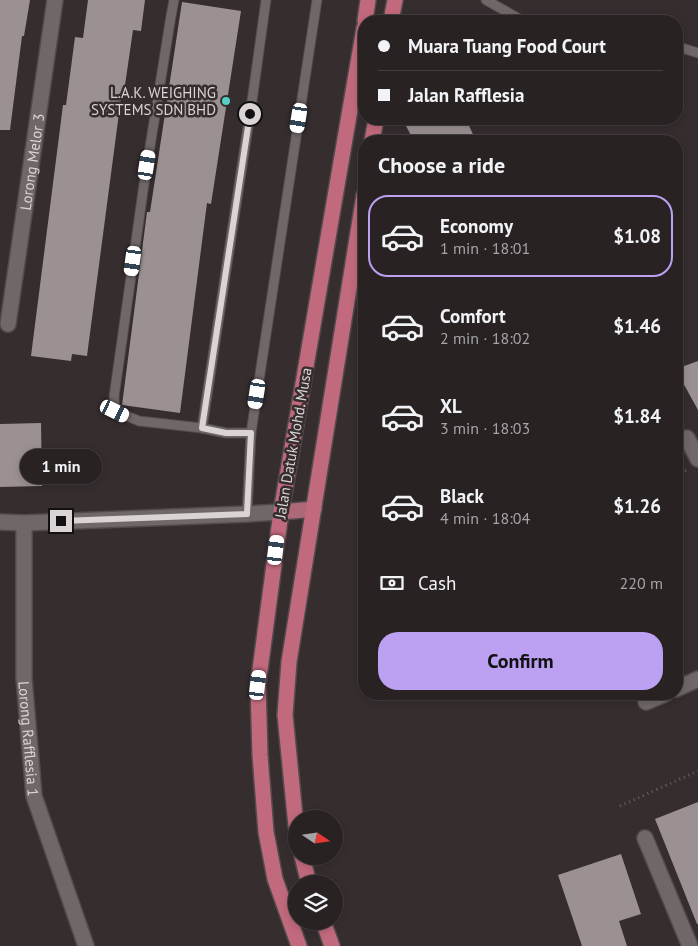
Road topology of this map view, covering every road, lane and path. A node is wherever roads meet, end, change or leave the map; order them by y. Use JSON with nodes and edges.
{"nodes":[{"id":1,"x":55,"y":0,"type":"edge"},
{"id":2,"x":174,"y":0,"type":"edge"},
{"id":3,"x":266,"y":0,"type":"edge"},
{"id":4,"x":317,"y":0,"type":"edge"},
{"id":5,"x":368,"y":0,"type":"edge"},
{"id":6,"x":395,"y":0,"type":"edge"},
{"id":7,"x":486,"y":0,"type":"edge"},
{"id":8,"x":366,"y":15,"type":"edge"},
{"id":9,"x":392,"y":15,"type":"edge"},
{"id":10,"x":512,"y":15,"type":"edge"},
{"id":11,"x":683,"y":48,"type":"edge"},
{"id":12,"x":698,"y":53,"type":"edge"},
{"id":13,"x":358,"y":63,"type":"edge"},
{"id":14,"x":358,"y":233,"type":"edge"},
{"id":15,"x":8,"y":324,"type":"dead end"},
{"id":16,"x":202,"y":428,"type":"junction"},
{"id":17,"x":251,"y":433,"type":"junction"},
{"id":18,"x":687,"y":438,"type":"dead end"},
{"id":19,"x":698,"y":460,"type":"edge"},
{"id":20,"x":314,"y":509,"type":"junction"},
{"id":21,"x":281,"y":512,"type":"junction"},
{"id":22,"x":247,"y":514,"type":"junction"},
{"id":23,"x":0,"y":522,"type":"edge"},
{"id":24,"x":24,"y":522,"type":"junction"},
{"id":25,"x":698,"y":679,"type":"edge"},
{"id":26,"x":683,"y":685,"type":"edge"},
{"id":27,"x":651,"y":700,"type":"edge"},
{"id":28,"x":646,"y":702,"type":"dead end"},
{"id":29,"x":698,"y":771,"type":"edge"},
{"id":30,"x":620,"y":806,"type":"dead end"},
{"id":31,"x":294,"y":810,"type":"edge"},
{"id":32,"x":645,"y":838,"type":"dead end"},
{"id":33,"x":326,"y":930,"type":"edge"},
{"id":34,"x":86,"y":946,"type":"edge"},
{"id":35,"x":300,"y":946,"type":"edge"},
{"id":36,"x":332,"y":946,"type":"edge"},
{"id":37,"x":690,"y":946,"type":"edge"}],
"edges":[{"from":1,"to":15,"type":"street","name":"Lorong Melor 3"},
{"from":2,"to":16,"type":"lane"},
{"from":3,"to":16,"type":"lane"},
{"from":4,"to":17,"type":"lane"},
{"from":5,"to":8,"type":"highway"},
{"from":6,"to":9,"type":"highway"},
{"from":7,"to":10,"type":"lane"},
{"from":11,"to":12,"type":"lane"},
{"from":13,"to":21,"type":"highway","name":"Jalan Datuk Mohd. Musa"},
{"from":14,"to":20,"type":"highway","name":"Jalan Datuk Mohd. Musa"},
{"from":16,"to":17,"type":"lane"},
{"from":17,"to":22,"type":"lane"},
{"from":18,"to":19,"type":"street"},
{"from":20,"to":21,"type":"main road"},
{"from":20,"to":31,"type":"highway","name":"Jalan Datuk Mohd. Musa"},
{"from":21,"to":22,"type":"street"},
{"from":21,"to":35,"type":"highway","name":"Jalan Datuk Mohd. Musa"},
{"from":22,"to":24,"type":"street"},
{"from":23,"to":24,"type":"street"},
{"from":24,"to":34,"type":"street","name":"Lorong Rafflesia 1"},
{"from":25,"to":26,"type":"street"},
{"from":27,"to":28,"type":"street"},
{"from":29,"to":30,"type":"path"},
{"from":32,"to":37,"type":"street"},
{"from":33,"to":36,"type":"highway"}]}
